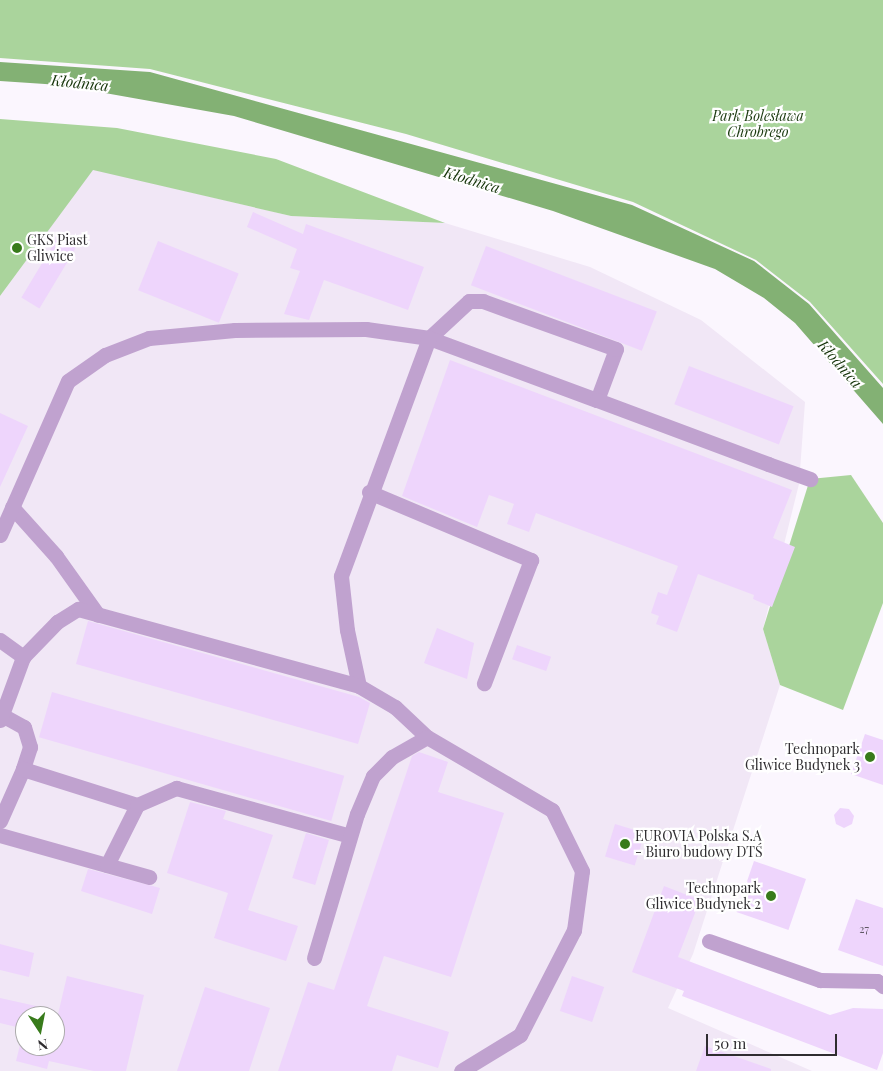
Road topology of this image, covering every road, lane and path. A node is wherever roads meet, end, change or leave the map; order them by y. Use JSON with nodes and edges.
{"nodes":[{"id":1,"x":429,"y":338,"type":"junction"},
{"id":2,"x":597,"y":400,"type":"junction"},
{"id":3,"x":810,"y":479,"type":"dead end"},
{"id":4,"x":369,"y":492,"type":"junction"},
{"id":5,"x":12,"y":507,"type":"junction"},
{"id":6,"x":0,"y":535,"type":"edge"},
{"id":7,"x":98,"y":615,"type":"junction"},
{"id":8,"x":0,"y":640,"type":"edge"},
{"id":9,"x":24,"y":657,"type":"junction"},
{"id":10,"x":484,"y":683,"type":"dead end"},
{"id":11,"x":359,"y":686,"type":"junction"},
{"id":12,"x":1,"y":717,"type":"edge"},
{"id":13,"x":427,"y":737,"type":"junction"},
{"id":14,"x":23,"y":769,"type":"junction"},
{"id":15,"x":137,"y":805,"type":"junction"},
{"id":16,"x":0,"y":821,"type":"edge"},
{"id":17,"x":0,"y":835,"type":"edge"},
{"id":18,"x":350,"y":836,"type":"junction"},
{"id":19,"x":108,"y":866,"type":"junction"},
{"id":20,"x":149,"y":877,"type":"dead end"},
{"id":21,"x":709,"y":941,"type":"dead end"},
{"id":22,"x":314,"y":958,"type":"dead end"},
{"id":23,"x":883,"y":986,"type":"edge"},
{"id":24,"x":462,"y":1071,"type":"edge"}],
"edges":[{"from":1,"to":2,"type":"lane"},
{"from":1,"to":2,"type":"lane"},
{"from":1,"to":4,"type":"lane"},
{"from":1,"to":5,"type":"lane"},
{"from":2,"to":3,"type":"lane"},
{"from":4,"to":10,"type":"lane"},
{"from":4,"to":11,"type":"lane"},
{"from":5,"to":6,"type":"lane"},
{"from":5,"to":7,"type":"lane"},
{"from":7,"to":9,"type":"lane"},
{"from":7,"to":11,"type":"lane"},
{"from":8,"to":9,"type":"lane"},
{"from":9,"to":12,"type":"lane"},
{"from":11,"to":13,"type":"lane"},
{"from":12,"to":14,"type":"lane"},
{"from":13,"to":18,"type":"lane"},
{"from":13,"to":24,"type":"lane"},
{"from":14,"to":15,"type":"lane"},
{"from":14,"to":16,"type":"lane"},
{"from":15,"to":18,"type":"lane"},
{"from":15,"to":19,"type":"lane"},
{"from":17,"to":19,"type":"lane"},
{"from":18,"to":22,"type":"lane"},
{"from":19,"to":20,"type":"lane"},
{"from":21,"to":23,"type":"lane"}]}
